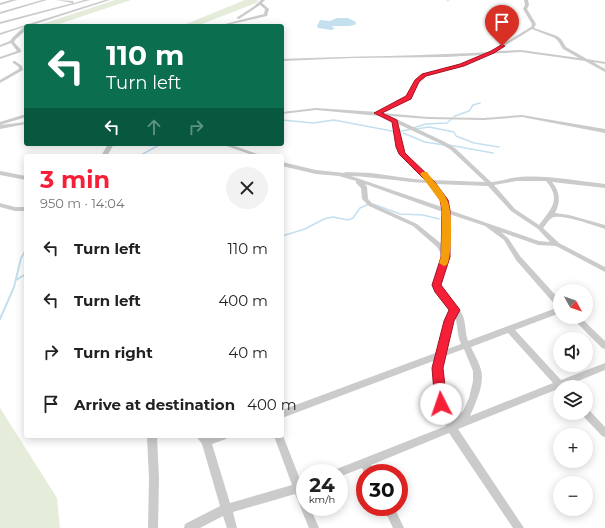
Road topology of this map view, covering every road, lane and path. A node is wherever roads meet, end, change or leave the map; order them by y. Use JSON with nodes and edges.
{"nodes":[{"id":1,"x":16,"y":0,"type":"edge"},
{"id":2,"x":45,"y":0,"type":"edge"},
{"id":3,"x":58,"y":0,"type":"edge"},
{"id":4,"x":88,"y":0,"type":"edge"},
{"id":5,"x":108,"y":0,"type":"edge"},
{"id":6,"x":526,"y":0,"type":"edge"},
{"id":7,"x":262,"y":1,"type":"edge"},
{"id":8,"x":77,"y":3,"type":"junction"},
{"id":9,"x":0,"y":4,"type":"edge"},
{"id":10,"x":0,"y":13,"type":"edge"},
{"id":11,"x":0,"y":23,"type":"edge"},
{"id":12,"x":34,"y":23,"type":"joint"},
{"id":13,"x":31,"y":24,"type":"edge"},
{"id":14,"x":226,"y":24,"type":"edge"},
{"id":15,"x":230,"y":24,"type":"edge"},
{"id":16,"x":24,"y":26,"type":"edge"},
{"id":17,"x":532,"y":28,"type":"junction"},
{"id":18,"x":24,"y":30,"type":"edge"},
{"id":19,"x":0,"y":34,"type":"edge"},
{"id":20,"x":12,"y":42,"type":"junction"},
{"id":21,"x":0,"y":46,"type":"edge"},
{"id":22,"x":492,"y":52,"type":"junction"},
{"id":23,"x":0,"y":58,"type":"edge"},
{"id":24,"x":284,"y":60,"type":"edge"},
{"id":25,"x":585,"y":61,"type":"junction"},
{"id":26,"x":14,"y":62,"type":"junction"},
{"id":27,"x":605,"y":63,"type":"edge"},
{"id":28,"x":24,"y":64,"type":"edge"},
{"id":29,"x":605,"y":71,"type":"edge"},
{"id":30,"x":0,"y":82,"type":"edge"},
{"id":31,"x":284,"y":113,"type":"edge"},
{"id":32,"x":377,"y":113,"type":"junction"},
{"id":33,"x":24,"y":116,"type":"edge"},
{"id":34,"x":395,"y":121,"type":"junction"},
{"id":35,"x":24,"y":124,"type":"edge"},
{"id":36,"x":0,"y":125,"type":"edge"},
{"id":37,"x":605,"y":131,"type":"edge"},
{"id":38,"x":230,"y":146,"type":"edge"},
{"id":39,"x":254,"y":154,"type":"edge"},
{"id":40,"x":284,"y":164,"type":"edge"},
{"id":41,"x":0,"y":173,"type":"edge"},
{"id":42,"x":340,"y":174,"type":"junction"},
{"id":43,"x":24,"y":178,"type":"edge"},
{"id":44,"x":356,"y":180,"type":"junction"},
{"id":45,"x":548,"y":180,"type":"junction"},
{"id":46,"x":430,"y":181,"type":"junction"},
{"id":47,"x":490,"y":184,"type":"junction"},
{"id":48,"x":605,"y":186,"type":"edge"},
{"id":49,"x":0,"y":205,"type":"edge"},
{"id":50,"x":24,"y":209,"type":"edge"},
{"id":51,"x":446,"y":210,"type":"junction"},
{"id":52,"x":550,"y":216,"type":"junction"},
{"id":53,"x":487,"y":225,"type":"junction"},
{"id":54,"x":605,"y":226,"type":"edge"},
{"id":55,"x":540,"y":228,"type":"junction"},
{"id":56,"x":557,"y":244,"type":"junction"},
{"id":57,"x":446,"y":257,"type":"junction"},
{"id":58,"x":605,"y":270,"type":"edge"},
{"id":59,"x":553,"y":298,"type":"edge"},
{"id":60,"x":455,"y":310,"type":"junction"},
{"id":61,"x":553,"y":313,"type":"edge"},
{"id":62,"x":582,"y":324,"type":"edge"},
{"id":63,"x":509,"y":329,"type":"junction"},
{"id":64,"x":466,"y":346,"type":"junction"},
{"id":65,"x":605,"y":346,"type":"edge"},
{"id":66,"x":441,"y":355,"type":"junction"},
{"id":67,"x":605,"y":366,"type":"edge"},
{"id":68,"x":556,"y":380,"type":"edge"},
{"id":69,"x":573,"y":380,"type":"edge"},
{"id":70,"x":553,"y":388,"type":"edge"},
{"id":71,"x":284,"y":413,"type":"edge"},
{"id":72,"x":593,"y":420,"type":"edge"},
{"id":73,"x":451,"y":427,"type":"junction"},
{"id":74,"x":605,"y":433,"type":"edge"},
{"id":75,"x":152,"y":438,"type":"edge"},
{"id":76,"x":280,"y":438,"type":"edge"},
{"id":77,"x":204,"y":439,"type":"edge"},
{"id":78,"x":364,"y":462,"type":"joint"},
{"id":79,"x":348,"y":469,"type":"edge"},
{"id":80,"x":296,"y":474,"type":"edge"},
{"id":81,"x":296,"y":489,"type":"edge"},
{"id":82,"x":226,"y":509,"type":"junction"},
{"id":83,"x":309,"y":516,"type":"edge"},
{"id":84,"x":393,"y":516,"type":"edge"},
{"id":85,"x":153,"y":528,"type":"edge"},
{"id":86,"x":189,"y":528,"type":"edge"},
{"id":87,"x":232,"y":528,"type":"edge"},
{"id":88,"x":314,"y":528,"type":"edge"},
{"id":89,"x":399,"y":528,"type":"edge"},
{"id":90,"x":519,"y":528,"type":"edge"}],
"edges":[{"from":1,"to":9,"type":"street"},
{"from":2,"to":10,"type":"street"},
{"from":3,"to":8,"type":"street"},
{"from":4,"to":8,"type":"street"},
{"from":5,"to":12,"type":"street"},
{"from":6,"to":17,"type":"street"},
{"from":7,"to":14,"type":"street"},
{"from":7,"to":15,"type":"street"},
{"from":8,"to":11,"type":"street"},
{"from":12,"to":13,"type":"street"},
{"from":16,"to":19,"type":"street"},
{"from":17,"to":22,"type":"street"},
{"from":17,"to":25,"type":"street"},
{"from":18,"to":20,"type":"street"},
{"from":20,"to":21,"type":"street"},
{"from":20,"to":23,"type":"street"},
{"from":22,"to":24,"type":"street"},
{"from":22,"to":25,"type":"street"},
{"from":22,"to":32,"type":"street"},
{"from":23,"to":26,"type":"street"},
{"from":25,"to":27,"type":"street"},
{"from":25,"to":29,"type":"street"},
{"from":26,"to":28,"type":"street"},
{"from":26,"to":30,"type":"street"},
{"from":31,"to":32,"type":"street"},
{"from":32,"to":34,"type":"street"},
{"from":32,"to":37,"type":"street"},
{"from":33,"to":36,"type":"street"},
{"from":34,"to":46,"type":"street"},
{"from":34,"to":47,"type":"street"},
{"from":35,"to":36,"type":"street"},
{"from":38,"to":39,"type":"street"},
{"from":40,"to":42,"type":"street"},
{"from":41,"to":43,"type":"street"},
{"from":42,"to":44,"type":"street"},
{"from":42,"to":46,"type":"street"},
{"from":44,"to":51,"type":"street"},
{"from":44,"to":57,"type":"street"},
{"from":45,"to":47,"type":"street"},
{"from":45,"to":48,"type":"street"},
{"from":45,"to":52,"type":"street"},
{"from":46,"to":47,"type":"street"},
{"from":46,"to":51,"type":"street"},
{"from":47,"to":55,"type":"street"},
{"from":49,"to":50,"type":"street"},
{"from":51,"to":53,"type":"street"},
{"from":51,"to":57,"type":"street"},
{"from":52,"to":54,"type":"street"},
{"from":52,"to":55,"type":"street"},
{"from":53,"to":56,"type":"street"},
{"from":53,"to":59,"type":"street"},
{"from":55,"to":56,"type":"street"},
{"from":56,"to":58,"type":"street"},
{"from":57,"to":60,"type":"street"},
{"from":60,"to":64,"type":"street"},
{"from":60,"to":66,"type":"street"},
{"from":61,"to":63,"type":"street"},
{"from":62,"to":65,"type":"street"},
{"from":63,"to":64,"type":"street"},
{"from":63,"to":68,"type":"street"},
{"from":64,"to":66,"type":"street"},
{"from":64,"to":73,"type":"street"},
{"from":66,"to":71,"type":"street"},
{"from":66,"to":73,"type":"street"},
{"from":67,"to":69,"type":"street"},
{"from":70,"to":73,"type":"street"},
{"from":72,"to":74,"type":"street"},
{"from":73,"to":78,"type":"street"},
{"from":73,"to":90,"type":"street"},
{"from":75,"to":85,"type":"street"},
{"from":76,"to":80,"type":"street"},
{"from":77,"to":82,"type":"street"},
{"from":78,"to":79,"type":"street"},
{"from":81,"to":82,"type":"street"},
{"from":82,"to":86,"type":"street"},
{"from":82,"to":87,"type":"street"},
{"from":83,"to":88,"type":"street"},
{"from":84,"to":89,"type":"street"}]}
